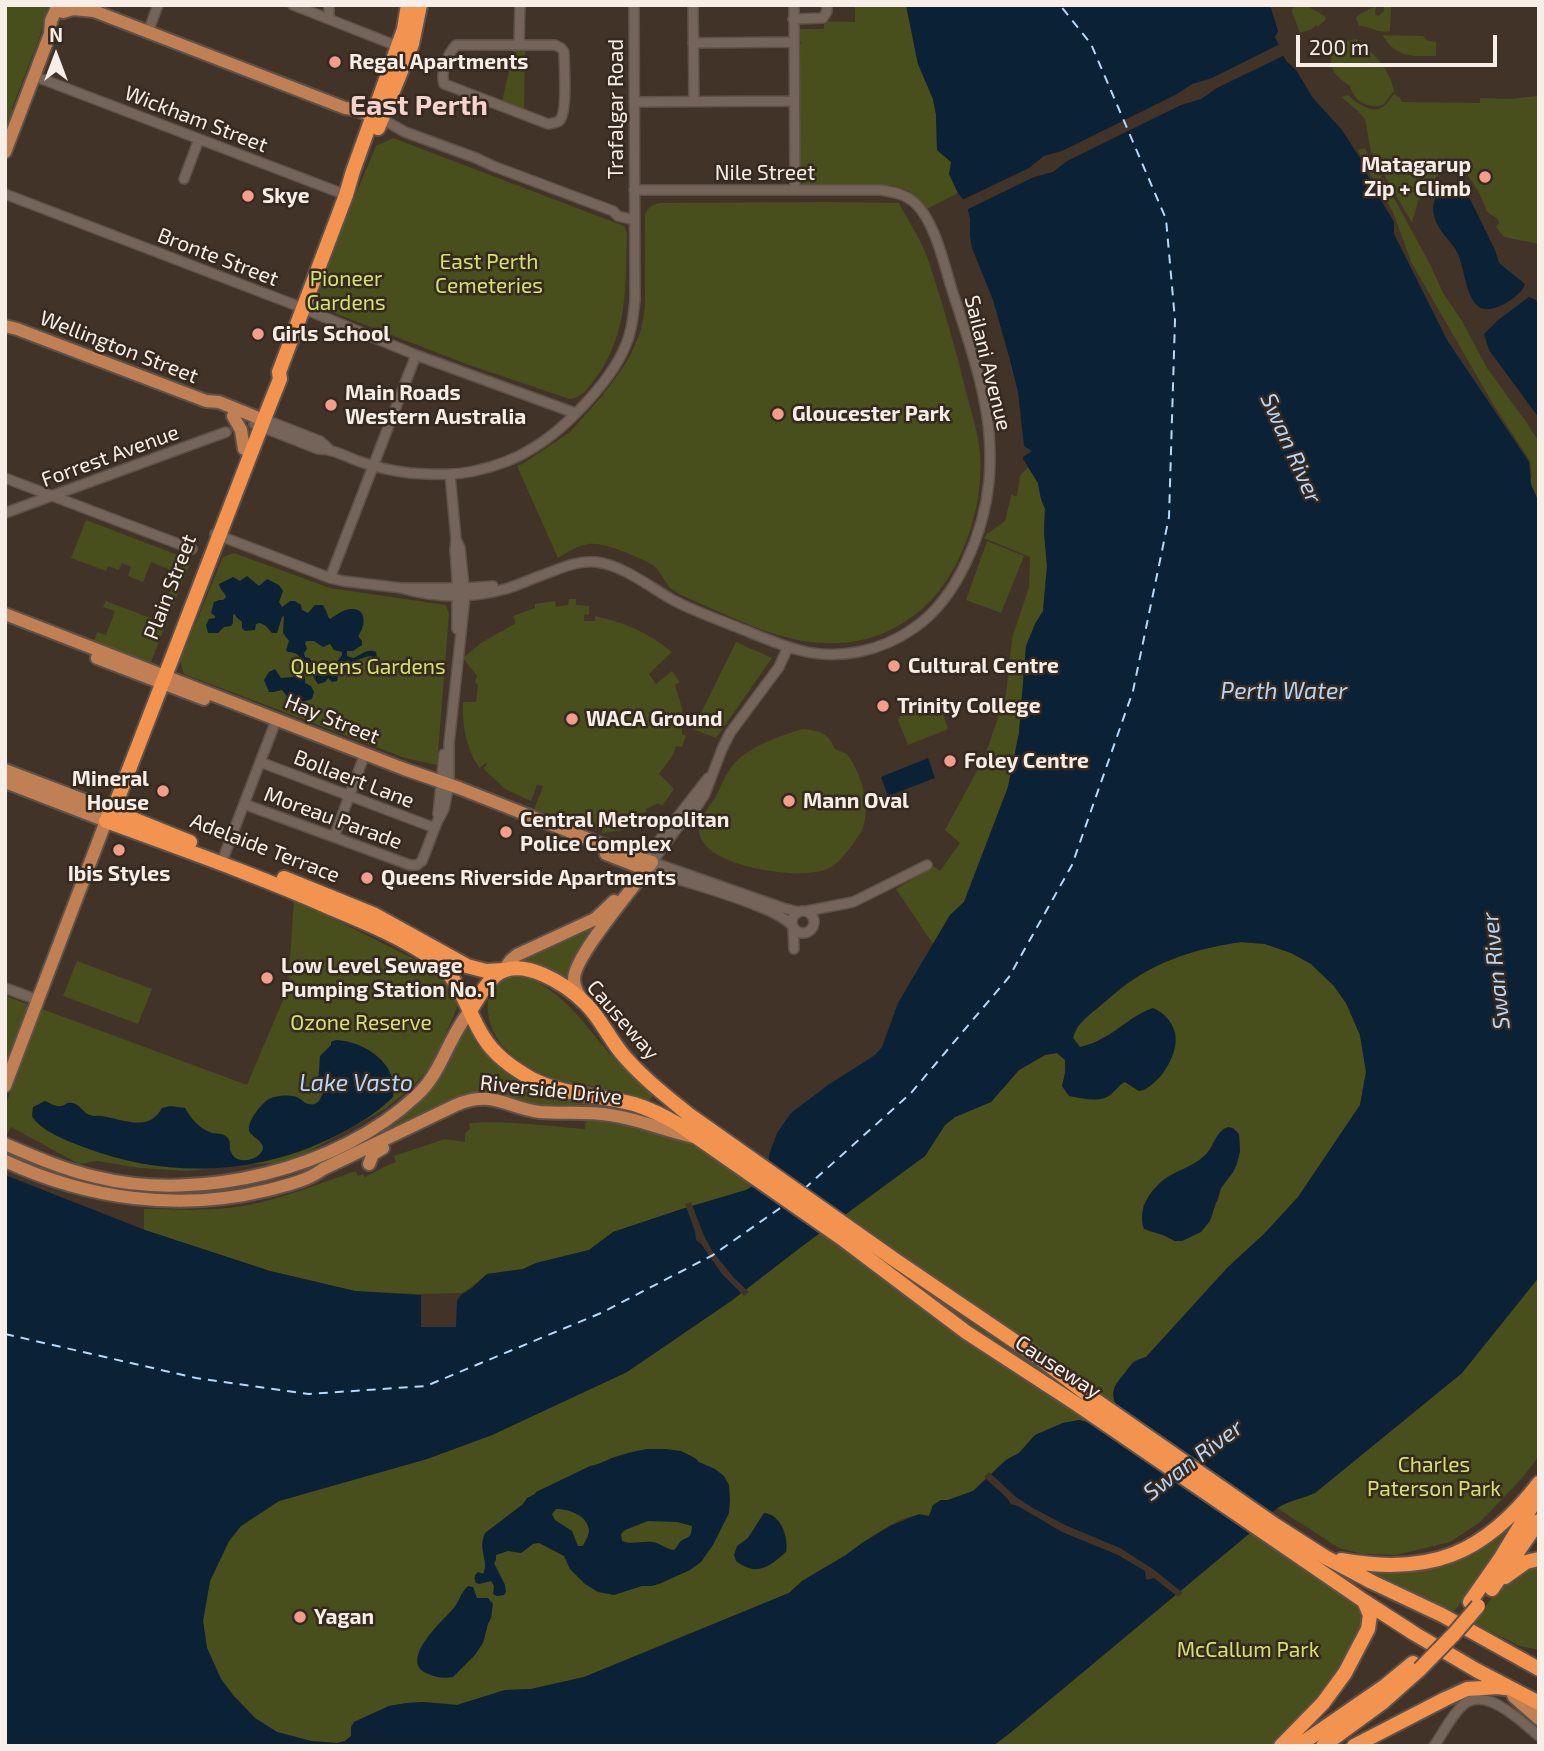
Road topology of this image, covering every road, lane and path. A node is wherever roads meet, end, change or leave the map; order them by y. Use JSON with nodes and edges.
{"nodes":[{"id":1,"x":158,"y":5,"type":"edge"},
{"id":2,"x":293,"y":5,"type":"edge"},
{"id":3,"x":329,"y":5,"type":"edge"},
{"id":4,"x":408,"y":5,"type":"edge"},
{"id":5,"x":420,"y":5,"type":"edge"},
{"id":6,"x":520,"y":5,"type":"edge"},
{"id":7,"x":634,"y":5,"type":"edge"},
{"id":8,"x":693,"y":5,"type":"edge"},
{"id":9,"x":793,"y":5,"type":"edge"},
{"id":10,"x":827,"y":5,"type":"edge"},
{"id":11,"x":62,"y":8,"type":"edge"},
{"id":12,"x":91,"y":8,"type":"edge"},
{"id":13,"x":329,"y":18,"type":"junction"},
{"id":14,"x":793,"y":19,"type":"junction"},
{"id":15,"x":148,"y":32,"type":"junction"},
{"id":16,"x":793,"y":42,"type":"junction"},
{"id":17,"x":694,"y":43,"type":"junction"},
{"id":18,"x":519,"y":45,"type":"junction"},
{"id":19,"x":397,"y":46,"type":"junction"},
{"id":20,"x":34,"y":76,"type":"junction"},
{"id":21,"x":694,"y":101,"type":"junction"},
{"id":22,"x":793,"y":101,"type":"junction"},
{"id":23,"x":634,"y":102,"type":"junction"},
{"id":24,"x":376,"y":121,"type":"junction"},
{"id":25,"x":199,"y":139,"type":"junction"},
{"id":26,"x":5,"y":152,"type":"edge"},
{"id":27,"x":184,"y":179,"type":"dead end"},
{"id":28,"x":634,"y":190,"type":"junction"},
{"id":29,"x":794,"y":190,"type":"junction"},
{"id":30,"x":896,"y":192,"type":"joint"},
{"id":31,"x":5,"y":194,"type":"edge"},
{"id":32,"x":346,"y":195,"type":"junction"},
{"id":33,"x":634,"y":214,"type":"junction"},
{"id":34,"x":303,"y":308,"type":"junction"},
{"id":35,"x":9,"y":325,"type":"edge"},
{"id":36,"x":416,"y":355,"type":"junction"},
{"id":37,"x":206,"y":401,"type":"junction"},
{"id":38,"x":575,"y":413,"type":"junction"},
{"id":39,"x":233,"y":416,"type":"junction"},
{"id":40,"x":259,"y":422,"type":"junction"},
{"id":41,"x":226,"y":432,"type":"dead end"},
{"id":42,"x":244,"y":449,"type":"junction"},
{"id":43,"x":373,"y":466,"type":"junction"},
{"id":44,"x":450,"y":474,"type":"junction"},
{"id":45,"x":5,"y":478,"type":"edge"},
{"id":46,"x":51,"y":496,"type":"junction"},
{"id":47,"x":5,"y":513,"type":"edge"},
{"id":48,"x":217,"y":534,"type":"junction"},
{"id":49,"x":192,"y":549,"type":"dead end"},
{"id":50,"x":330,"y":578,"type":"junction"},
{"id":51,"x":461,"y":592,"type":"junction"},
{"id":52,"x":5,"y":614,"type":"edge"},
{"id":53,"x":5,"y":622,"type":"edge"},
{"id":54,"x":788,"y":647,"type":"junction"},
{"id":55,"x":161,"y":678,"type":"junction"},
{"id":56,"x":275,"y":722,"type":"junction"},
{"id":57,"x":363,"y":759,"type":"junction"},
{"id":58,"x":260,"y":762,"type":"junction"},
{"id":59,"x":5,"y":770,"type":"edge"},
{"id":60,"x":5,"y":782,"type":"edge"},
{"id":61,"x":444,"y":787,"type":"junction"},
{"id":62,"x":349,"y":796,"type":"junction"},
{"id":63,"x":244,"y":804,"type":"junction"},
{"id":64,"x":109,"y":814,"type":"junction"},
{"id":65,"x":436,"y":825,"type":"junction"},
{"id":66,"x":334,"y":837,"type":"junction"},
{"id":67,"x":224,"y":856,"type":"junction"},
{"id":68,"x":645,"y":865,"type":"junction"},
{"id":69,"x":927,"y":865,"type":"dead end"},
{"id":70,"x":828,"y":907,"type":"junction"},
{"id":71,"x":803,"y":911,"type":"junction"},
{"id":72,"x":814,"y":922,"type":"junction"},
{"id":73,"x":793,"y":926,"type":"junction"},
{"id":74,"x":806,"y":932,"type":"junction"},
{"id":75,"x":504,"y":970,"type":"junction"},
{"id":76,"x":5,"y":988,"type":"edge"},
{"id":77,"x":38,"y":1000,"type":"junction"},
{"id":78,"x":586,"y":1004,"type":"junction"},
{"id":79,"x":470,"y":1011,"type":"junction"},
{"id":80,"x":5,"y":1086,"type":"edge"},
{"id":81,"x":424,"y":1121,"type":"junction"},
{"id":82,"x":697,"y":1137,"type":"junction"},
{"id":83,"x":5,"y":1138,"type":"edge"},
{"id":84,"x":10,"y":1147,"type":"edge"},
{"id":85,"x":5,"y":1161,"type":"edge"},
{"id":86,"x":744,"y":1162,"type":"junction"},
{"id":87,"x":316,"y":1175,"type":"junction"},
{"id":88,"x":1539,"y":1483,"type":"edge"},
{"id":89,"x":1539,"y":1495,"type":"edge"},
{"id":90,"x":1539,"y":1521,"type":"edge"},
{"id":91,"x":1271,"y":1530,"type":"junction"},
{"id":92,"x":1325,"y":1557,"type":"junction"},
{"id":93,"x":1539,"y":1559,"type":"edge"},
{"id":94,"x":1493,"y":1587,"type":"junction"},
{"id":95,"x":1364,"y":1601,"type":"junction"},
{"id":96,"x":1474,"y":1604,"type":"junction"},
{"id":97,"x":1489,"y":1641,"type":"junction"},
{"id":98,"x":1539,"y":1656,"type":"edge"},
{"id":99,"x":1416,"y":1666,"type":"junction"},
{"id":100,"x":1539,"y":1669,"type":"edge"},
{"id":101,"x":1510,"y":1689,"type":"junction"},
{"id":102,"x":1539,"y":1703,"type":"edge"},
{"id":103,"x":1539,"y":1719,"type":"edge"},
{"id":104,"x":1539,"y":1736,"type":"edge"},
{"id":105,"x":1281,"y":1746,"type":"edge"},
{"id":106,"x":1298,"y":1746,"type":"edge"},
{"id":107,"x":1323,"y":1746,"type":"edge"},
{"id":108,"x":1353,"y":1746,"type":"edge"},
{"id":109,"x":1434,"y":1746,"type":"edge"}],
"edges":[{"from":1,"to":15,"type":"street"},
{"from":2,"to":13,"type":"street"},
{"from":3,"to":13,"type":"street"},
{"from":4,"to":19,"type":"highway","name":"Plain Street"},
{"from":5,"to":24,"type":"highway","name":"Plain Street"},
{"from":6,"to":18,"type":"street"},
{"from":7,"to":23,"type":"street","name":"Trafalgar Road"},
{"from":8,"to":17,"type":"street"},
{"from":9,"to":14,"type":"street"},
{"from":10,"to":14,"type":"street"},
{"from":11,"to":12,"type":"main road"},
{"from":11,"to":20,"type":"main road"},
{"from":12,"to":15,"type":"main road"},
{"from":13,"to":19,"type":"street"},
{"from":14,"to":16,"type":"street"},
{"from":15,"to":24,"type":"main road"},
{"from":16,"to":17,"type":"street"},
{"from":16,"to":22,"type":"street"},
{"from":17,"to":21,"type":"street"},
{"from":18,"to":18,"type":"street"},
{"from":19,"to":24,"type":"highway","name":"Plain Street"},
{"from":20,"to":25,"type":"street","name":"Wickham Street"},
{"from":20,"to":26,"type":"main road"},
{"from":21,"to":22,"type":"street"},
{"from":21,"to":23,"type":"street"},
{"from":22,"to":29,"type":"street"},
{"from":23,"to":28,"type":"street","name":"Trafalgar Road"},
{"from":24,"to":32,"type":"highway","name":"Plain Street"},
{"from":24,"to":33,"type":"street"},
{"from":25,"to":27,"type":"street"},
{"from":25,"to":32,"type":"street","name":"Wickham Street"},
{"from":28,"to":29,"type":"street","name":"Nile Street"},
{"from":28,"to":33,"type":"street","name":"Trafalgar Road"},
{"from":29,"to":30,"type":"street","name":"Nile Street"},
{"from":30,"to":54,"type":"street","name":"Sailani Avenue"},
{"from":31,"to":34,"type":"street","name":"Bronte Street"},
{"from":32,"to":34,"type":"highway","name":"Plain Street"},
{"from":33,"to":38,"type":"street","name":"Trafalgar Road"},
{"from":34,"to":36,"type":"street","name":"Bronte Street"},
{"from":34,"to":40,"type":"highway","name":"Plain Street"},
{"from":35,"to":37,"type":"main road","name":"Wellington Street"},
{"from":36,"to":38,"type":"street","name":"Bronte Street"},
{"from":36,"to":43,"type":"street"},
{"from":37,"to":39,"type":"main road","name":"Wellington Street"},
{"from":37,"to":40,"type":"main road","name":"Wellington Street"},
{"from":38,"to":44,"type":"street","name":"Trafalgar Road"},
{"from":39,"to":40,"type":"main road","name":"Wellington Street"},
{"from":39,"to":42,"type":"main road"},
{"from":40,"to":42,"type":"highway","name":"Plain Street"},
{"from":40,"to":43,"type":"street","name":"Trafalgar Road"},
{"from":40,"to":48,"type":"highway","name":"Plain Street"},
{"from":41,"to":46,"type":"street","name":"Forrest Avenue"},
{"from":42,"to":48,"type":"highway","name":"Plain Street"},
{"from":43,"to":44,"type":"street","name":"Trafalgar Road"},
{"from":43,"to":50,"type":"street"},
{"from":44,"to":51,"type":"street"},
{"from":45,"to":46,"type":"street"},
{"from":46,"to":47,"type":"street","name":"Forrest Avenue"},
{"from":46,"to":49,"type":"street"},
{"from":48,"to":50,"type":"street","name":"Sailani Avenue"},
{"from":48,"to":55,"type":"highway","name":"Plain Street"},
{"from":50,"to":51,"type":"street","name":"Sailani Avenue"},
{"from":51,"to":54,"type":"street","name":"Sailani Avenue"},
{"from":51,"to":61,"type":"street"},
{"from":52,"to":55,"type":"main road","name":"Hay Street"},
{"from":53,"to":55,"type":"main road","name":"Hay Street"},
{"from":54,"to":68,"type":"street"},
{"from":55,"to":56,"type":"main road","name":"Hay Street"},
{"from":55,"to":64,"type":"highway","name":"Plain Street"},
{"from":56,"to":57,"type":"main road","name":"Hay Street"},
{"from":56,"to":58,"type":"street"},
{"from":56,"to":61,"type":"main road","name":"Hay Street"},
{"from":57,"to":61,"type":"main road","name":"Hay Street"},
{"from":57,"to":62,"type":"street"},
{"from":58,"to":62,"type":"street","name":"Bollaert Lane"},
{"from":58,"to":63,"type":"street"},
{"from":59,"to":64,"type":"main road","name":"Adelaide Terrace"},
{"from":60,"to":64,"type":"main road","name":"Adelaide Terrace"},
{"from":61,"to":65,"type":"street"},
{"from":61,"to":68,"type":"main road","name":"Hay Street"},
{"from":62,"to":65,"type":"street","name":"Bollaert Lane"},
{"from":62,"to":66,"type":"street"},
{"from":63,"to":66,"type":"street","name":"Moreau Parade"},
{"from":63,"to":67,"type":"street"},
{"from":64,"to":67,"type":"highway","name":"Adelaide Terrace"},
{"from":64,"to":77,"type":"main road","name":"Plain Street"},
{"from":64,"to":79,"type":"highway","name":"Adelaide Terrace"},
{"from":65,"to":66,"type":"street","name":"Moreau Parade"},
{"from":67,"to":75,"type":"highway","name":"Adelaide Terrace"},
{"from":68,"to":71,"type":"street"},
{"from":68,"to":73,"type":"street"},
{"from":68,"to":75,"type":"main road"},
{"from":68,"to":78,"type":"main road"},
{"from":69,"to":70,"type":"street"},
{"from":70,"to":71,"type":"street"},
{"from":70,"to":72,"type":"street"},
{"from":71,"to":72,"type":"street"},
{"from":71,"to":73,"type":"street"},
{"from":72,"to":74,"type":"street"},
{"from":73,"to":74,"type":"street"},
{"from":73,"to":74,"type":"street"},
{"from":75,"to":78,"type":"highway","name":"Causeway"},
{"from":75,"to":79,"type":"highway"},
{"from":76,"to":77,"type":"street"},
{"from":77,"to":80,"type":"main road","name":"Plain Street"},
{"from":78,"to":86,"type":"highway","name":"Causeway"},
{"from":79,"to":82,"type":"highway","name":"Causeway"},
{"from":79,"to":84,"type":"main road"},
{"from":81,"to":82,"type":"main road","name":"Riverside Drive"},
{"from":81,"to":87,"type":"main road","name":"Riverside Drive"},
{"from":81,"to":87,"type":"main road"},
{"from":82,"to":86,"type":"highway","name":"Causeway"},
{"from":83,"to":84,"type":"main road"},
{"from":85,"to":87,"type":"main road","name":"Riverside Drive"},
{"from":86,"to":91,"type":"highway","name":"Causeway"},
{"from":88,"to":92,"type":"highway"},
{"from":89,"to":96,"type":"highway"},
{"from":90,"to":94,"type":"highway"},
{"from":91,"to":92,"type":"highway","name":"Causeway"},
{"from":91,"to":95,"type":"highway","name":"Causeway"},
{"from":92,"to":97,"type":"highway","name":"Causeway"},
{"from":93,"to":94,"type":"highway"},
{"from":94,"to":96,"type":"highway"},
{"from":95,"to":101,"type":"highway","name":"Causeway"},
{"from":95,"to":105,"type":"highway"},
{"from":96,"to":99,"type":"highway"},
{"from":97,"to":98,"type":"highway"},
{"from":97,"to":100,"type":"highway","name":"Causeway"},
{"from":99,"to":106,"type":"highway"},
{"from":99,"to":107,"type":"highway"},
{"from":101,"to":102,"type":"highway","name":"Causeway"},
{"from":101,"to":103,"type":"main road"},
{"from":101,"to":108,"type":"highway"},
{"from":104,"to":109,"type":"street"}]}
